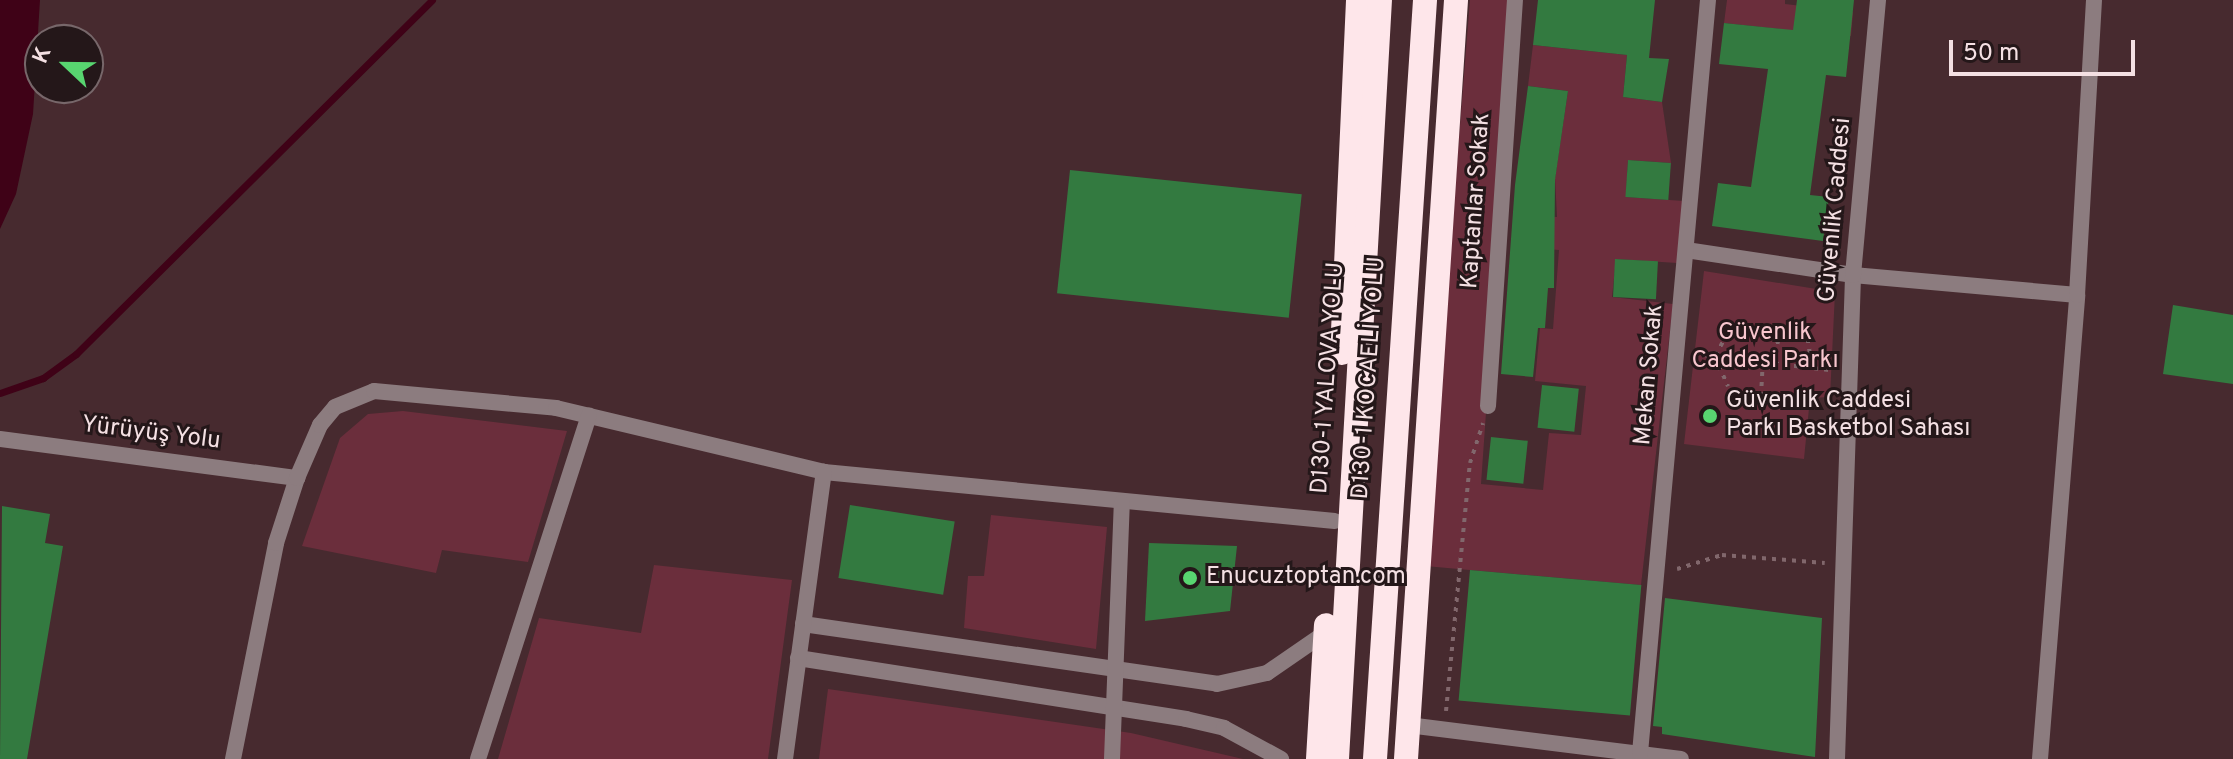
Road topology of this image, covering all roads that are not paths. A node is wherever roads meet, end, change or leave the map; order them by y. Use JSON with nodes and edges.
{"nodes":[{"id":1,"x":1358,"y":0,"type":"edge"},
{"id":2,"x":1380,"y":0,"type":"edge"},
{"id":3,"x":1425,"y":0,"type":"edge"},
{"id":4,"x":1456,"y":0,"type":"edge"},
{"id":5,"x":1515,"y":0,"type":"edge"},
{"id":6,"x":1708,"y":0,"type":"edge"},
{"id":7,"x":1878,"y":0,"type":"edge"},
{"id":8,"x":2094,"y":0,"type":"edge"},
{"id":9,"x":1686,"y":250,"type":"junction"},
{"id":10,"x":1853,"y":275,"type":"junction"},
{"id":11,"x":2077,"y":295,"type":"junction"},
{"id":12,"x":1488,"y":406,"type":"road end"},
{"id":13,"x":589,"y":416,"type":"junction"},
{"id":14,"x":0,"y":439,"type":"edge"},
{"id":15,"x":824,"y":472,"type":"junction"},
{"id":16,"x":297,"y":478,"type":"junction"},
{"id":17,"x":1122,"y":503,"type":"junction"},
{"id":18,"x":1335,"y":521,"type":"junction"},
{"id":19,"x":803,"y":624,"type":"junction"},
{"id":20,"x":1325,"y":633,"type":"junction"},
{"id":21,"x":798,"y":658,"type":"junction"},
{"id":22,"x":1114,"y":671,"type":"junction"},
{"id":23,"x":1113,"y":708,"type":"junction"},
{"id":24,"x":1408,"y":725,"type":"junction"},
{"id":25,"x":1640,"y":753,"type":"junction"},
{"id":26,"x":233,"y":759,"type":"edge"},
{"id":27,"x":478,"y":759,"type":"edge"},
{"id":28,"x":785,"y":759,"type":"edge"},
{"id":29,"x":1112,"y":759,"type":"edge"},
{"id":30,"x":1281,"y":759,"type":"edge"},
{"id":31,"x":1318,"y":759,"type":"edge"},
{"id":32,"x":1337,"y":759,"type":"edge"},
{"id":33,"x":1375,"y":759,"type":"edge"},
{"id":34,"x":1406,"y":759,"type":"edge"},
{"id":35,"x":1681,"y":759,"type":"edge"},
{"id":36,"x":1837,"y":759,"type":"edge"},
{"id":37,"x":2040,"y":759,"type":"edge"}],
"edges":[{"from":1,"to":18,"type":"highway"},
{"from":2,"to":32,"type":"highway","name":"D130-1 YALOVA YOLU"},
{"from":3,"to":33,"type":"highway","name":"D130-1 KOCAELİ YOLU"},
{"from":4,"to":24,"type":"highway"},
{"from":5,"to":12,"type":"street","name":"Kaptanlar Sokak"},
{"from":6,"to":9,"type":"street","name":"Mekan Sokak"},
{"from":7,"to":10,"type":"street","name":"Güvenlik Caddesi"},
{"from":8,"to":11,"type":"street"},
{"from":9,"to":10,"type":"street"},
{"from":9,"to":25,"type":"street","name":"Mekan Sokak"},
{"from":10,"to":11,"type":"street"},
{"from":10,"to":36,"type":"street","name":"Güvenlik Caddesi"},
{"from":11,"to":37,"type":"street"},
{"from":13,"to":15,"type":"street"},
{"from":13,"to":16,"type":"street"},
{"from":13,"to":27,"type":"street"},
{"from":14,"to":16,"type":"street","name":"Yürüyüş Yolu"},
{"from":15,"to":17,"type":"street"},
{"from":15,"to":19,"type":"street"},
{"from":16,"to":26,"type":"street"},
{"from":17,"to":18,"type":"street"},
{"from":17,"to":22,"type":"street"},
{"from":18,"to":20,"type":"highway"},
{"from":19,"to":21,"type":"street"},
{"from":19,"to":22,"type":"street"},
{"from":20,"to":22,"type":"street"},
{"from":20,"to":31,"type":"highway"},
{"from":21,"to":23,"type":"street"},
{"from":21,"to":28,"type":"street"},
{"from":22,"to":23,"type":"street"},
{"from":23,"to":29,"type":"street"},
{"from":23,"to":30,"type":"street"},
{"from":24,"to":25,"type":"street"},
{"from":24,"to":34,"type":"highway"},
{"from":25,"to":35,"type":"street"}]}
